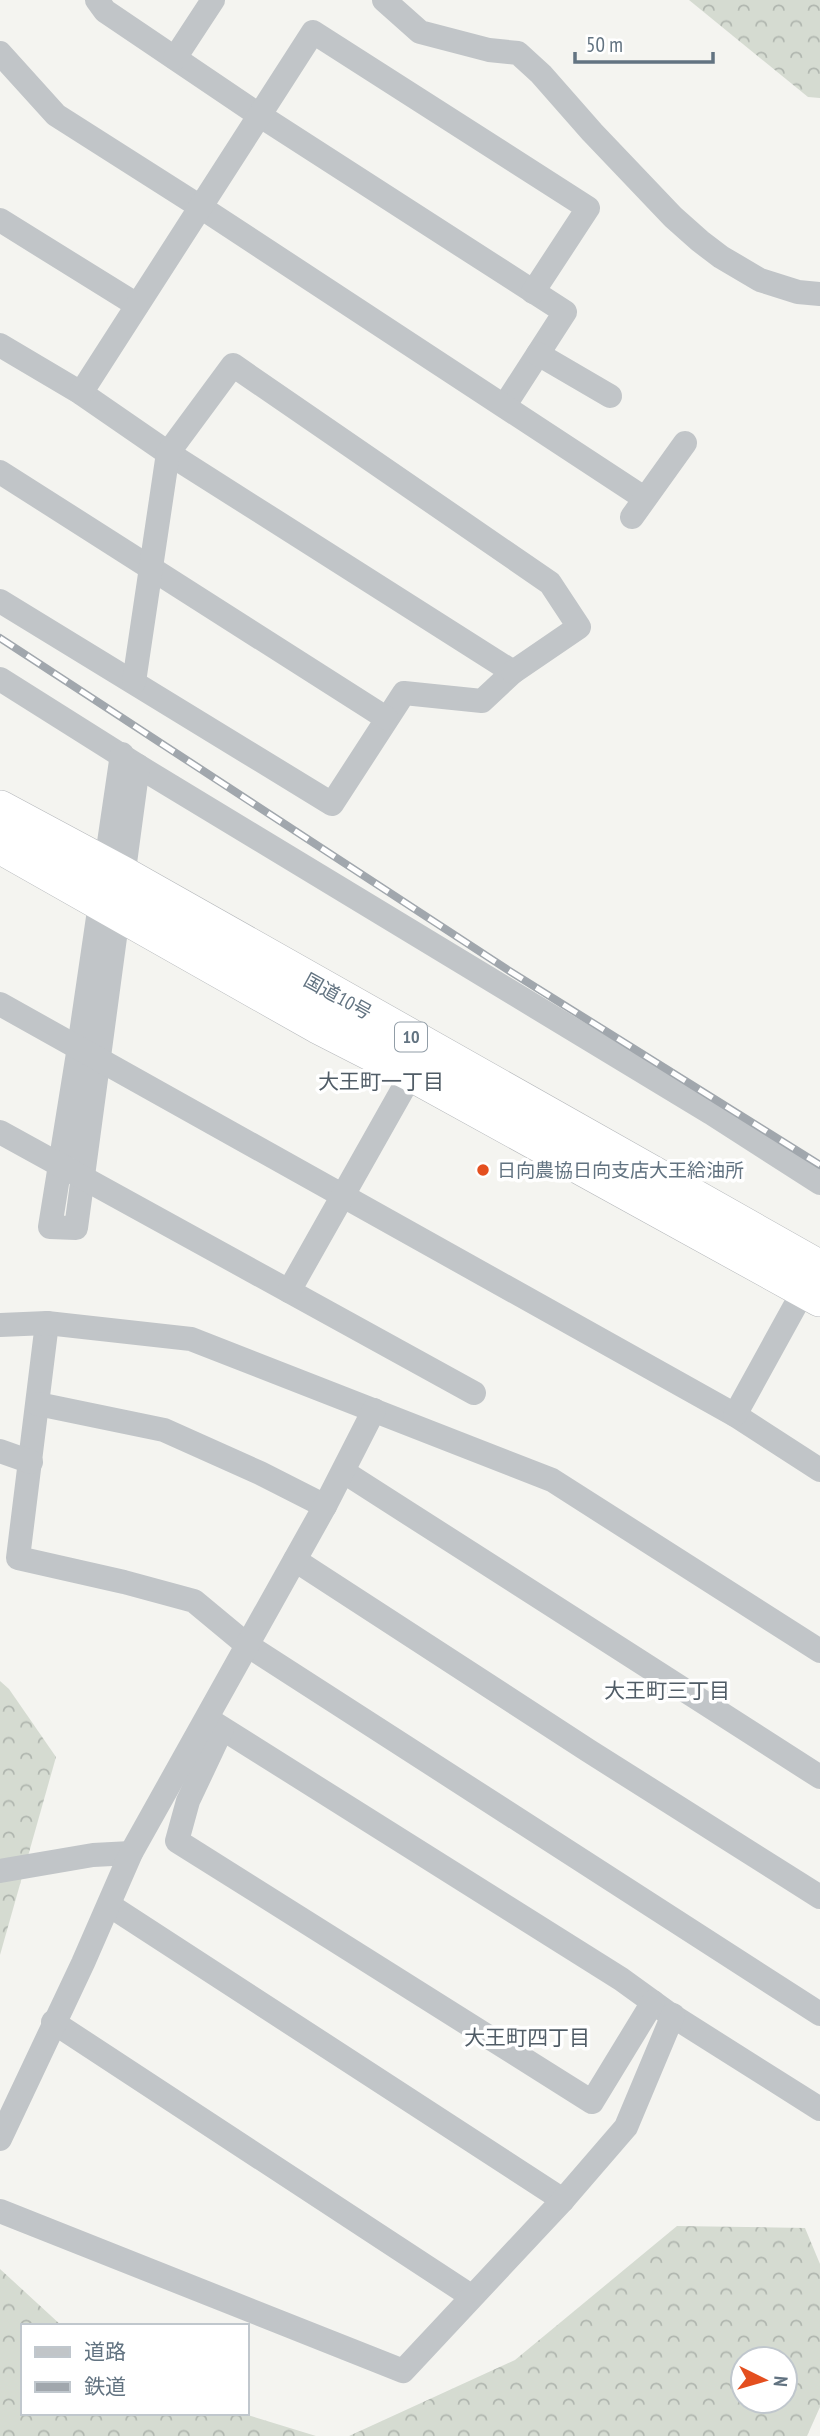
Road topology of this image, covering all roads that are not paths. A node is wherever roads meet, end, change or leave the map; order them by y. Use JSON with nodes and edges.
{"nodes":[{"id":1,"x":97,"y":0,"type":"edge"},
{"id":2,"x":213,"y":0,"type":"edge"},
{"id":3,"x":384,"y":0,"type":"edge"},
{"id":4,"x":0,"y":53,"type":"edge"},
{"id":5,"x":175,"y":58,"type":"junction"},
{"id":6,"x":259,"y":115,"type":"junction"},
{"id":7,"x":199,"y":206,"type":"junction"},
{"id":8,"x":0,"y":220,"type":"edge"},
{"id":9,"x":533,"y":292,"type":"junction"},
{"id":10,"x":820,"y":294,"type":"edge"},
{"id":11,"x":137,"y":305,"type":"junction"},
{"id":12,"x":2,"y":349,"type":"edge"},
{"id":13,"x":538,"y":354,"type":"junction"},
{"id":14,"x":81,"y":393,"type":"junction"},
{"id":15,"x":610,"y":396,"type":"dead end"},
{"id":16,"x":505,"y":405,"type":"junction"},
{"id":17,"x":685,"y":443,"type":"dead end"},
{"id":18,"x":167,"y":453,"type":"junction"},
{"id":19,"x":0,"y":472,"type":"edge"},
{"id":20,"x":151,"y":568,"type":"junction"},
{"id":21,"x":0,"y":601,"type":"edge"},
{"id":22,"x":513,"y":672,"type":"junction"},
{"id":23,"x":0,"y":679,"type":"edge"},
{"id":24,"x":134,"y":682,"type":"junction"},
{"id":25,"x":386,"y":718,"type":"junction"},
{"id":26,"x":130,"y":760,"type":"junction"},
{"id":27,"x":0,"y":809,"type":"edge"},
{"id":28,"x":0,"y":845,"type":"edge"},
{"id":29,"x":112,"y":889,"type":"junction"},
{"id":30,"x":0,"y":1004,"type":"edge"},
{"id":31,"x":89,"y":1053,"type":"junction"},
{"id":32,"x":412,"y":1073,"type":"junction"},
{"id":33,"x":0,"y":1132,"type":"edge"},
{"id":34,"x":59,"y":1163,"type":"junction"},
{"id":35,"x":82,"y":1175,"type":"junction"},
{"id":36,"x":820,"y":1183,"type":"edge"},
{"id":37,"x":343,"y":1195,"type":"junction"},
{"id":38,"x":816,"y":1277,"type":"edge"},
{"id":39,"x":289,"y":1291,"type":"junction"},
{"id":40,"x":47,"y":1323,"type":"junction"},
{"id":41,"x":0,"y":1325,"type":"edge"},
{"id":42,"x":474,"y":1393,"type":"dead end"},
{"id":43,"x":38,"y":1404,"type":"junction"},
{"id":44,"x":374,"y":1410,"type":"junction"},
{"id":45,"x":736,"y":1415,"type":"junction"},
{"id":46,"x":0,"y":1451,"type":"edge"},
{"id":47,"x":31,"y":1462,"type":"junction"},
{"id":48,"x":820,"y":1471,"type":"edge"},
{"id":49,"x":344,"y":1472,"type":"junction"},
{"id":50,"x":325,"y":1506,"type":"junction"},
{"id":51,"x":295,"y":1560,"type":"junction"},
{"id":52,"x":247,"y":1645,"type":"junction"},
{"id":53,"x":820,"y":1651,"type":"edge"},
{"id":54,"x":214,"y":1723,"type":"junction"},
{"id":55,"x":820,"y":1777,"type":"edge"},
{"id":56,"x":131,"y":1853,"type":"junction"},
{"id":57,"x":0,"y":1871,"type":"edge"},
{"id":58,"x":820,"y":1897,"type":"edge"},
{"id":59,"x":109,"y":1905,"type":"junction"},
{"id":60,"x":663,"y":2009,"type":"junction"},
{"id":61,"x":820,"y":2014,"type":"edge"},
{"id":62,"x":53,"y":2022,"type":"junction"},
{"id":63,"x":820,"y":2109,"type":"edge"},
{"id":64,"x":0,"y":2139,"type":"edge"},
{"id":65,"x":564,"y":2200,"type":"junction"},
{"id":66,"x":0,"y":2211,"type":"edge"},
{"id":67,"x":471,"y":2296,"type":"junction"}],
"edges":[{"from":1,"to":5,"type":"street"},
{"from":2,"to":5,"type":"street"},
{"from":3,"to":10,"type":"street"},
{"from":4,"to":7,"type":"street"},
{"from":5,"to":6,"type":"street"},
{"from":6,"to":7,"type":"street"},
{"from":6,"to":9,"type":"street"},
{"from":6,"to":9,"type":"street"},
{"from":7,"to":11,"type":"street"},
{"from":7,"to":16,"type":"street"},
{"from":8,"to":11,"type":"street"},
{"from":9,"to":13,"type":"street"},
{"from":11,"to":14,"type":"street"},
{"from":12,"to":14,"type":"street"},
{"from":13,"to":15,"type":"street"},
{"from":13,"to":16,"type":"street"},
{"from":14,"to":18,"type":"street"},
{"from":16,"to":17,"type":"street"},
{"from":18,"to":20,"type":"street"},
{"from":18,"to":22,"type":"street"},
{"from":18,"to":22,"type":"street"},
{"from":19,"to":20,"type":"street"},
{"from":20,"to":24,"type":"street"},
{"from":20,"to":25,"type":"street"},
{"from":21,"to":24,"type":"street"},
{"from":22,"to":25,"type":"street"},
{"from":23,"to":26,"type":"street"},
{"from":24,"to":25,"type":"street"},
{"from":26,"to":29,"type":"street"},
{"from":26,"to":36,"type":"street"},
{"from":27,"to":29,"type":"highway","name":"国道10号","number":"10"},
{"from":28,"to":29,"type":"highway","name":"国道10号","number":"10"},
{"from":29,"to":31,"type":"street"},
{"from":29,"to":32,"type":"highway","name":"国道10号","number":"10"},
{"from":29,"to":38,"type":"highway","name":"国道10号","number":"10"},
{"from":30,"to":31,"type":"street"},
{"from":31,"to":34,"type":"street"},
{"from":31,"to":35,"type":"street"},
{"from":31,"to":37,"type":"street"},
{"from":32,"to":37,"type":"street"},
{"from":32,"to":38,"type":"highway","name":"国道10号","number":"10"},
{"from":33,"to":34,"type":"street"},
{"from":34,"to":35,"type":"street"},
{"from":34,"to":35,"type":"street"},
{"from":35,"to":39,"type":"street"},
{"from":37,"to":39,"type":"street"},
{"from":37,"to":45,"type":"street"},
{"from":38,"to":45,"type":"street"},
{"from":39,"to":42,"type":"street"},
{"from":40,"to":41,"type":"street"},
{"from":40,"to":43,"type":"street"},
{"from":40,"to":44,"type":"street"},
{"from":43,"to":47,"type":"street"},
{"from":43,"to":50,"type":"street"},
{"from":44,"to":49,"type":"street"},
{"from":44,"to":53,"type":"street"},
{"from":45,"to":48,"type":"street"},
{"from":46,"to":47,"type":"street"},
{"from":47,"to":52,"type":"street"},
{"from":49,"to":50,"type":"street"},
{"from":49,"to":55,"type":"street"},
{"from":50,"to":51,"type":"street"},
{"from":51,"to":52,"type":"street"},
{"from":51,"to":58,"type":"street"},
{"from":52,"to":54,"type":"street"},
{"from":52,"to":61,"type":"street"},
{"from":54,"to":56,"type":"street"},
{"from":54,"to":60,"type":"street"},
{"from":54,"to":60,"type":"street"},
{"from":56,"to":57,"type":"street"},
{"from":56,"to":59,"type":"street"},
{"from":59,"to":62,"type":"street"},
{"from":59,"to":65,"type":"street"},
{"from":60,"to":63,"type":"street"},
{"from":60,"to":65,"type":"street"},
{"from":62,"to":64,"type":"street"},
{"from":62,"to":67,"type":"street"},
{"from":65,"to":67,"type":"street"},
{"from":66,"to":67,"type":"street"}]}
